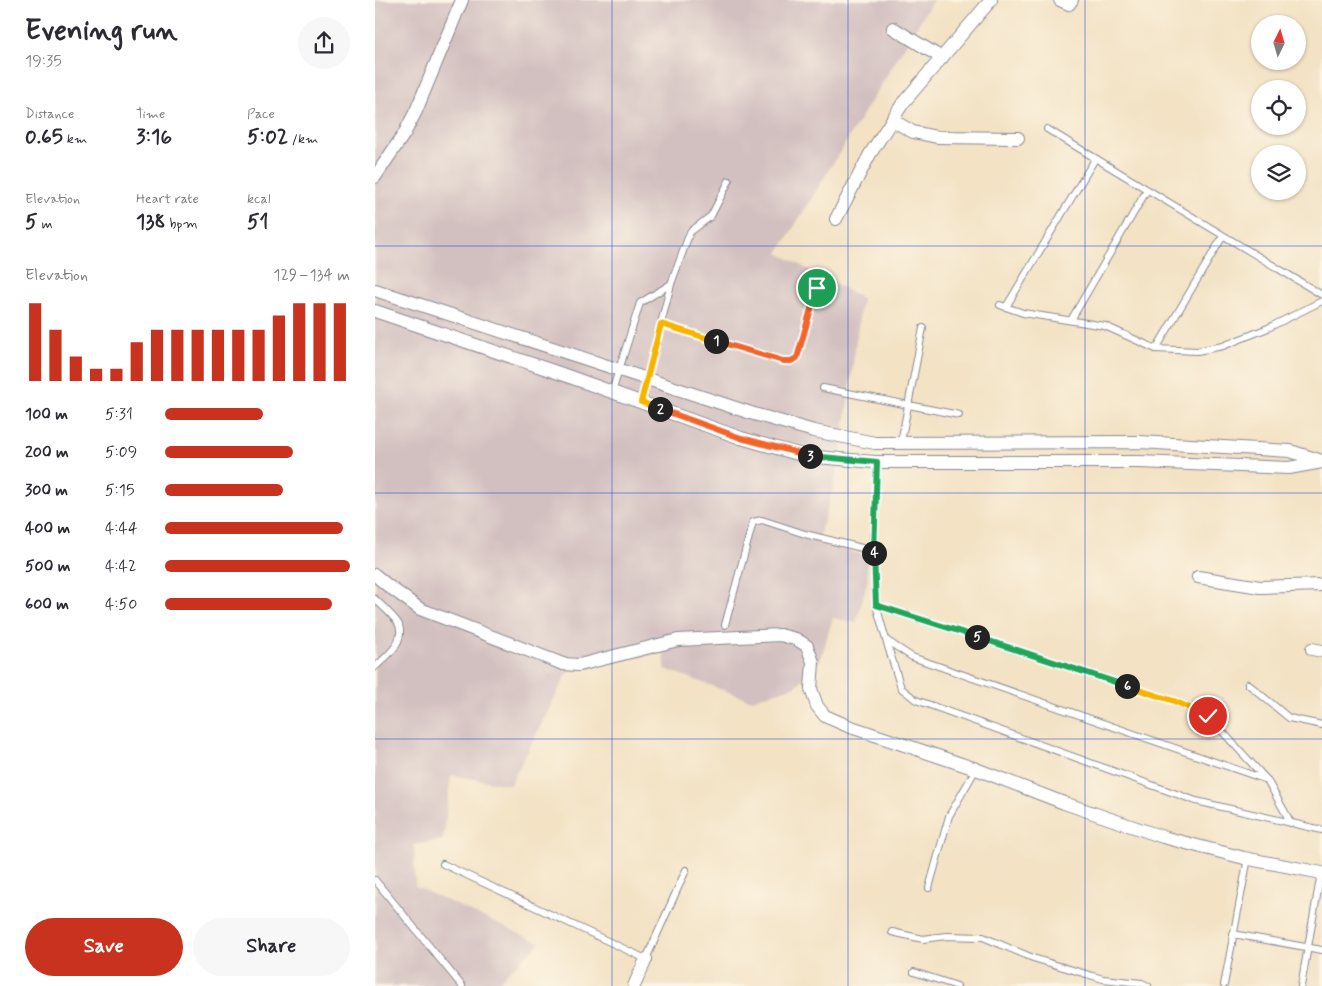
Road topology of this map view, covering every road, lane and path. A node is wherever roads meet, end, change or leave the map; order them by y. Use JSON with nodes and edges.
{"nodes":[{"id":1,"x":462,"y":0,"type":"edge"},
{"id":2,"x":991,"y":0,"type":"edge"},
{"id":3,"x":1060,"y":0,"type":"edge"},
{"id":4,"x":1072,"y":0,"type":"edge"},
{"id":5,"x":893,"y":28,"type":"dead end"},
{"id":6,"x":941,"y":58,"type":"junction"},
{"id":7,"x":892,"y":120,"type":"junction"},
{"id":8,"x":1047,"y":129,"type":"dead end"},
{"id":9,"x":1018,"y":138,"type":"dead end"},
{"id":10,"x":1095,"y":159,"type":"junction"},
{"id":11,"x":375,"y":177,"type":"edge"},
{"id":12,"x":729,"y":181,"type":"dead end"},
{"id":13,"x":1147,"y":190,"type":"junction"},
{"id":14,"x":836,"y":220,"type":"dead end"},
{"id":15,"x":1223,"y":236,"type":"junction"},
{"id":16,"x":671,"y":284,"type":"junction"},
{"id":17,"x":817,"y":288,"type":"dead end"},
{"id":18,"x":375,"y":290,"type":"edge"},
{"id":19,"x":1322,"y":296,"type":"edge"},
{"id":20,"x":1322,"y":301,"type":"edge"},
{"id":21,"x":375,"y":311,"type":"edge"},
{"id":22,"x":1071,"y":320,"type":"junction"},
{"id":23,"x":661,"y":324,"type":"junction"},
{"id":24,"x":923,"y":328,"type":"dead end"},
{"id":25,"x":1156,"y":349,"type":"junction"},
{"id":26,"x":619,"y":371,"type":"junction"},
{"id":27,"x":647,"y":380,"type":"junction"},
{"id":28,"x":823,"y":388,"type":"dead end"},
{"id":29,"x":612,"y":392,"type":"junction"},
{"id":30,"x":641,"y":402,"type":"junction"},
{"id":31,"x":907,"y":406,"type":"junction"},
{"id":32,"x":959,"y":415,"type":"dead end"},
{"id":33,"x":901,"y":442,"type":"junction"},
{"id":34,"x":877,"y":462,"type":"junction"},
{"id":35,"x":1322,"y":462,"type":"edge"},
{"id":36,"x":874,"y":551,"type":"junction"},
{"id":37,"x":375,"y":575,"type":"edge"},
{"id":38,"x":1198,"y":577,"type":"dead end"},
{"id":39,"x":1322,"y":585,"type":"edge"},
{"id":40,"x":375,"y":599,"type":"edge"},
{"id":41,"x":876,"y":605,"type":"junction"},
{"id":42,"x":725,"y":625,"type":"dead end"},
{"id":43,"x":886,"y":640,"type":"junction"},
{"id":44,"x":375,"y":667,"type":"edge"},
{"id":45,"x":1248,"y":684,"type":"dead end"},
{"id":46,"x":1322,"y":725,"type":"edge"},
{"id":47,"x":977,"y":769,"type":"junction"},
{"id":48,"x":1267,"y":780,"type":"junction"},
{"id":49,"x":1291,"y":823,"type":"junction"},
{"id":50,"x":1322,"y":830,"type":"edge"},
{"id":51,"x":1248,"y":858,"type":"junction"},
{"id":52,"x":443,"y":864,"type":"dead end"},
{"id":53,"x":686,"y":870,"type":"dead end"},
{"id":54,"x":1321,"y":873,"type":"edge"},
{"id":55,"x":375,"y":880,"type":"edge"},
{"id":56,"x":929,"y":888,"type":"dead end"},
{"id":57,"x":891,"y":932,"type":"dead end"},
{"id":58,"x":1233,"y":934,"type":"junction"},
{"id":59,"x":1307,"y":948,"type":"junction"},
{"id":60,"x":1322,"y":950,"type":"edge"},
{"id":61,"x":646,"y":959,"type":"junction"},
{"id":62,"x":914,"y":972,"type":"dead end"},
{"id":63,"x":1224,"y":985,"type":"edge"},
{"id":64,"x":463,"y":986,"type":"edge"},
{"id":65,"x":634,"y":986,"type":"edge"},
{"id":66,"x":957,"y":986,"type":"edge"},
{"id":67,"x":1148,"y":986,"type":"edge"},
{"id":68,"x":1301,"y":986,"type":"edge"}],
"edges":[{"from":1,"to":11,"type":"street"},
{"from":2,"to":6,"type":"street"},
{"from":3,"to":4,"type":"street"},
{"from":5,"to":6,"type":"street"},
{"from":6,"to":7,"type":"street"},
{"from":7,"to":9,"type":"street"},
{"from":7,"to":14,"type":"street"},
{"from":8,"to":10,"type":"lane"},
{"from":10,"to":13,"type":"lane"},
{"from":10,"to":22,"type":"lane"},
{"from":12,"to":16,"type":"lane"},
{"from":13,"to":15,"type":"lane"},
{"from":13,"to":22,"type":"lane"},
{"from":15,"to":19,"type":"lane"},
{"from":15,"to":25,"type":"lane"},
{"from":16,"to":23,"type":"lane"},
{"from":16,"to":26,"type":"lane"},
{"from":17,"to":23,"type":"lane"},
{"from":18,"to":26,"type":"street"},
{"from":20,"to":25,"type":"lane"},
{"from":21,"to":29,"type":"street"},
{"from":22,"to":25,"type":"lane"},
{"from":23,"to":27,"type":"lane"},
{"from":24,"to":31,"type":"lane"},
{"from":26,"to":27,"type":"street"},
{"from":26,"to":29,"type":"lane"},
{"from":27,"to":30,"type":"lane"},
{"from":27,"to":33,"type":"street"},
{"from":28,"to":31,"type":"lane"},
{"from":29,"to":30,"type":"street"},
{"from":30,"to":34,"type":"street"},
{"from":31,"to":32,"type":"lane"},
{"from":31,"to":33,"type":"lane"},
{"from":33,"to":35,"type":"street"},
{"from":34,"to":35,"type":"street"},
{"from":34,"to":36,"type":"lane"},
{"from":36,"to":41,"type":"lane"},
{"from":36,"to":42,"type":"lane"},
{"from":37,"to":47,"type":"street"},
{"from":38,"to":39,"type":"street"},
{"from":40,"to":44,"type":"lane"},
{"from":41,"to":43,"type":"lane"},
{"from":41,"to":48,"type":"lane"},
{"from":43,"to":48,"type":"lane"},
{"from":43,"to":49,"type":"lane"},
{"from":45,"to":46,"type":"lane"},
{"from":47,"to":51,"type":"street"},
{"from":47,"to":56,"type":"lane"},
{"from":48,"to":49,"type":"lane"},
{"from":49,"to":50,"type":"lane"},
{"from":51,"to":54,"type":"street"},
{"from":51,"to":58,"type":"lane"},
{"from":52,"to":61,"type":"lane"},
{"from":53,"to":61,"type":"lane"},
{"from":54,"to":59,"type":"lane"},
{"from":55,"to":64,"type":"lane"},
{"from":57,"to":67,"type":"lane"},
{"from":58,"to":59,"type":"lane"},
{"from":58,"to":63,"type":"lane"},
{"from":59,"to":60,"type":"lane"},
{"from":59,"to":68,"type":"lane"},
{"from":61,"to":65,"type":"street"},
{"from":62,"to":66,"type":"lane"}]}
